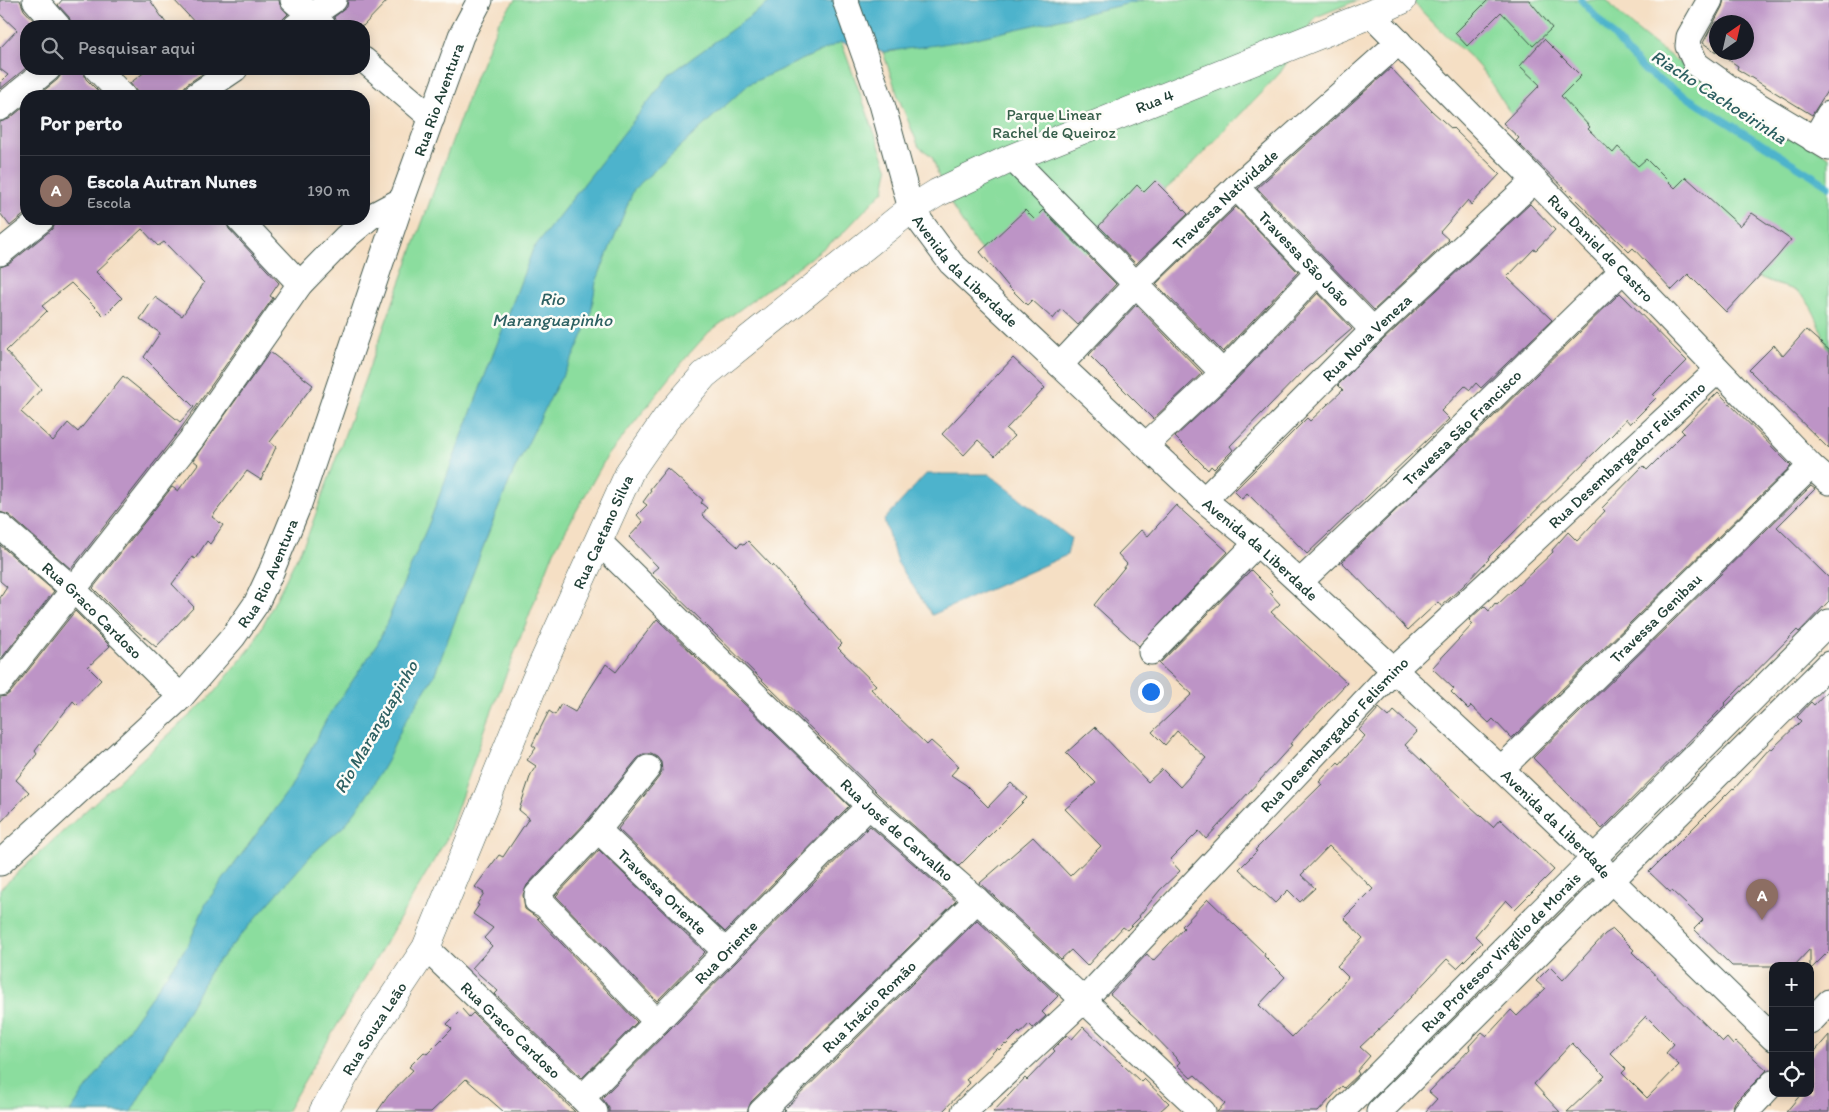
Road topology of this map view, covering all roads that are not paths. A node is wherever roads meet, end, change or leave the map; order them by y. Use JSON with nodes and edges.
{"nodes":[{"id":1,"x":35,"y":0,"type":"edge"},
{"id":2,"x":334,"y":0,"type":"edge"},
{"id":3,"x":480,"y":0,"type":"edge"},
{"id":4,"x":845,"y":0,"type":"edge"},
{"id":5,"x":1402,"y":0,"type":"edge"},
{"id":6,"x":1710,"y":0,"type":"edge"},
{"id":7,"x":1372,"y":14,"type":"junction"},
{"id":8,"x":306,"y":17,"type":"edge"},
{"id":9,"x":53,"y":20,"type":"edge"},
{"id":10,"x":1399,"y":42,"type":"junction"},
{"id":11,"x":370,"y":65,"type":"edge"},
{"id":12,"x":41,"y":75,"type":"edge"},
{"id":13,"x":103,"y":75,"type":"edge"},
{"id":14,"x":226,"y":75,"type":"edge"},
{"id":15,"x":22,"y":90,"type":"edge"},
{"id":16,"x":117,"y":90,"type":"edge"},
{"id":17,"x":204,"y":90,"type":"edge"},
{"id":18,"x":20,"y":92,"type":"edge"},
{"id":19,"x":0,"y":108,"type":"edge"},
{"id":20,"x":1829,"y":114,"type":"edge"},
{"id":21,"x":432,"y":118,"type":"junction"},
{"id":22,"x":1822,"y":144,"type":"edge"},
{"id":23,"x":1012,"y":158,"type":"junction"},
{"id":24,"x":1534,"y":181,"type":"junction"},
{"id":25,"x":1236,"y":187,"type":"junction"},
{"id":26,"x":402,"y":200,"type":"junction"},
{"id":27,"x":911,"y":209,"type":"junction"},
{"id":28,"x":370,"y":217,"type":"edge"},
{"id":29,"x":35,"y":225,"type":"edge"},
{"id":30,"x":245,"y":225,"type":"edge"},
{"id":31,"x":360,"y":225,"type":"edge"},
{"id":32,"x":0,"y":254,"type":"edge"},
{"id":33,"x":1623,"y":270,"type":"junction"},
{"id":34,"x":1317,"y":273,"type":"junction"},
{"id":35,"x":1137,"y":283,"type":"junction"},
{"id":36,"x":300,"y":284,"type":"junction"},
{"id":37,"x":1373,"y":330,"type":"junction"},
{"id":38,"x":1060,"y":365,"type":"junction"},
{"id":39,"x":1718,"y":370,"type":"junction"},
{"id":40,"x":1224,"y":373,"type":"junction"},
{"id":41,"x":1146,"y":445,"type":"junction"},
{"id":42,"x":1820,"y":474,"type":"edge"},
{"id":43,"x":1204,"y":500,"type":"junction"},
{"id":44,"x":0,"y":526,"type":"edge"},
{"id":45,"x":598,"y":541,"type":"junction"},
{"id":46,"x":1257,"y":542,"type":"junction"},
{"id":47,"x":1300,"y":582,"type":"junction"},
{"id":48,"x":74,"y":590,"type":"junction"},
{"id":49,"x":1829,"y":622,"type":"edge"},
{"id":50,"x":1151,"y":652,"type":"dead end"},
{"id":51,"x":1829,"y":664,"type":"edge"},
{"id":52,"x":1394,"y":670,"type":"junction"},
{"id":53,"x":0,"y":684,"type":"edge"},
{"id":54,"x":182,"y":697,"type":"junction"},
{"id":55,"x":648,"y":768,"type":"dead end"},
{"id":56,"x":1501,"y":769,"type":"junction"},
{"id":57,"x":869,"y":806,"type":"junction"},
{"id":58,"x":598,"y":830,"type":"junction"},
{"id":59,"x":1594,"y":858,"type":"junction"},
{"id":60,"x":0,"y":863,"type":"edge"},
{"id":61,"x":1612,"y":880,"type":"junction"},
{"id":62,"x":977,"y":900,"type":"junction"},
{"id":63,"x":426,"y":948,"type":"junction"},
{"id":64,"x":726,"y":952,"type":"junction"},
{"id":65,"x":1084,"y":1000,"type":"junction"},
{"id":66,"x":1452,"y":1001,"type":"junction"},
{"id":67,"x":1829,"y":1002,"type":"edge"},
{"id":68,"x":1814,"y":1018,"type":"edge"},
{"id":69,"x":1471,"y":1020,"type":"junction"},
{"id":70,"x":657,"y":1022,"type":"junction"},
{"id":71,"x":1769,"y":1034,"type":"edge"},
{"id":72,"x":1769,"y":1087,"type":"edge"},
{"id":73,"x":588,"y":1105,"type":"edge"},
{"id":74,"x":323,"y":1112,"type":"edge"},
{"id":75,"x":761,"y":1112,"type":"edge"},
{"id":76,"x":964,"y":1112,"type":"edge"},
{"id":77,"x":1203,"y":1112,"type":"edge"},
{"id":78,"x":1341,"y":1112,"type":"edge"},
{"id":79,"x":1378,"y":1112,"type":"edge"},
{"id":80,"x":1746,"y":1112,"type":"edge"}],
"edges":[{"from":1,"to":9,"type":"street"},
{"from":2,"to":8,"type":"street"},
{"from":3,"to":21,"type":"street","name":"Rua Rio Aventura"},
{"from":4,"to":27,"type":"street","name":"Avenida da Liberdade"},
{"from":5,"to":7,"type":"main road","name":"Rua 4"},
{"from":6,"to":22,"type":"street"},
{"from":7,"to":10,"type":"street","name":"Rua Daniel de Castro"},
{"from":7,"to":23,"type":"main road","name":"Rua 4"},
{"from":10,"to":24,"type":"street","name":"Rua Daniel de Castro"},
{"from":10,"to":25,"type":"street","name":"Travessa Natividade"},
{"from":11,"to":21,"type":"street"},
{"from":12,"to":15,"type":"street"},
{"from":13,"to":16,"type":"street"},
{"from":14,"to":17,"type":"street"},
{"from":18,"to":19,"type":"street"},
{"from":20,"to":22,"type":"street"},
{"from":21,"to":26,"type":"street","name":"Rua Rio Aventura"},
{"from":23,"to":27,"type":"main road","name":"Rua 4"},
{"from":23,"to":35,"type":"street"},
{"from":24,"to":33,"type":"street","name":"Rua Daniel de Castro"},
{"from":24,"to":37,"type":"street","name":"Rua Nova Veneza"},
{"from":25,"to":34,"type":"street","name":"Travessa São João"},
{"from":25,"to":35,"type":"street","name":"Travessa Natividade"},
{"from":26,"to":28,"type":"street"},
{"from":26,"to":54,"type":"street","name":"Rua Rio Aventura"},
{"from":27,"to":38,"type":"street","name":"Avenida da Liberdade"},
{"from":27,"to":45,"type":"main road","name":"Rua Caetano Silva"},
{"from":29,"to":32,"type":"street"},
{"from":30,"to":36,"type":"street"},
{"from":31,"to":36,"type":"street"},
{"from":33,"to":39,"type":"street","name":"Rua Daniel de Castro"},
{"from":33,"to":47,"type":"street","name":"Travessa São Francisco"},
{"from":34,"to":37,"type":"street","name":"Travessa São João"},
{"from":34,"to":40,"type":"street"},
{"from":35,"to":38,"type":"street","name":"Travessa Natividade"},
{"from":35,"to":40,"type":"street"},
{"from":36,"to":48,"type":"street"},
{"from":37,"to":43,"type":"street","name":"Rua Nova Veneza"},
{"from":38,"to":41,"type":"street","name":"Avenida da Liberdade"},
{"from":39,"to":42,"type":"street","name":"Rua Daniel de Castro"},
{"from":39,"to":52,"type":"street","name":"Rua Desembargador Felismino"},
{"from":40,"to":41,"type":"street"},
{"from":41,"to":43,"type":"street","name":"Avenida da Liberdade"},
{"from":42,"to":56,"type":"street","name":"Travessa Genibau"},
{"from":43,"to":46,"type":"street","name":"Avenida da Liberdade"},
{"from":44,"to":48,"type":"street","name":"Rua Graco Cardoso"},
{"from":45,"to":57,"type":"street","name":"Rua José de Carvalho"},
{"from":45,"to":63,"type":"main road","name":"Rua Caetano Silva"},
{"from":46,"to":47,"type":"street","name":"Avenida da Liberdade"},
{"from":46,"to":50,"type":"street"},
{"from":47,"to":52,"type":"street","name":"Avenida da Liberdade"},
{"from":48,"to":53,"type":"street"},
{"from":48,"to":54,"type":"street","name":"Rua Graco Cardoso"},
{"from":49,"to":59,"type":"street","name":"Rua Professor Virgílio de Morais"},
{"from":51,"to":61,"type":"street","name":"Rua Professor Virgílio de Morais"},
{"from":52,"to":56,"type":"street","name":"Avenida da Liberdade"},
{"from":52,"to":65,"type":"street","name":"Rua Desembargador Felismino"},
{"from":54,"to":60,"type":"street","name":"Rua Rio Aventura"},
{"from":55,"to":58,"type":"street"},
{"from":56,"to":59,"type":"street","name":"Avenida da Liberdade"},
{"from":57,"to":62,"type":"street","name":"Rua José de Carvalho"},
{"from":57,"to":64,"type":"street","name":"Rua Oriente"},
{"from":58,"to":64,"type":"street","name":"Travessa Oriente"},
{"from":58,"to":70,"type":"street"},
{"from":59,"to":61,"type":"street","name":"Avenida da Liberdade"},
{"from":59,"to":66,"type":"street","name":"Rua Professor Virgílio de Morais"},
{"from":61,"to":69,"type":"street","name":"Rua Professor Virgílio de Morais"},
{"from":61,"to":71,"type":"street","name":"Avenida da Liberdade"},
{"from":62,"to":65,"type":"street","name":"Rua José de Carvalho"},
{"from":62,"to":75,"type":"street","name":"Rua Inácio Romão"},
{"from":63,"to":73,"type":"street","name":"Rua Graco Cardoso"},
{"from":63,"to":74,"type":"main road","name":"Rua Souza Leão"},
{"from":64,"to":70,"type":"street","name":"Rua Oriente"},
{"from":65,"to":76,"type":"street","name":"Rua Desembargador Felismino"},
{"from":65,"to":77,"type":"street","name":"Rua José de Carvalho"},
{"from":66,"to":69,"type":"street"},
{"from":66,"to":78,"type":"street","name":"Rua Professor Virgílio de Morais"},
{"from":67,"to":68,"type":"street"},
{"from":69,"to":79,"type":"street","name":"Rua Professor Virgílio de Morais"},
{"from":70,"to":73,"type":"street","name":"Rua Oriente"},
{"from":72,"to":80,"type":"street"}]}
